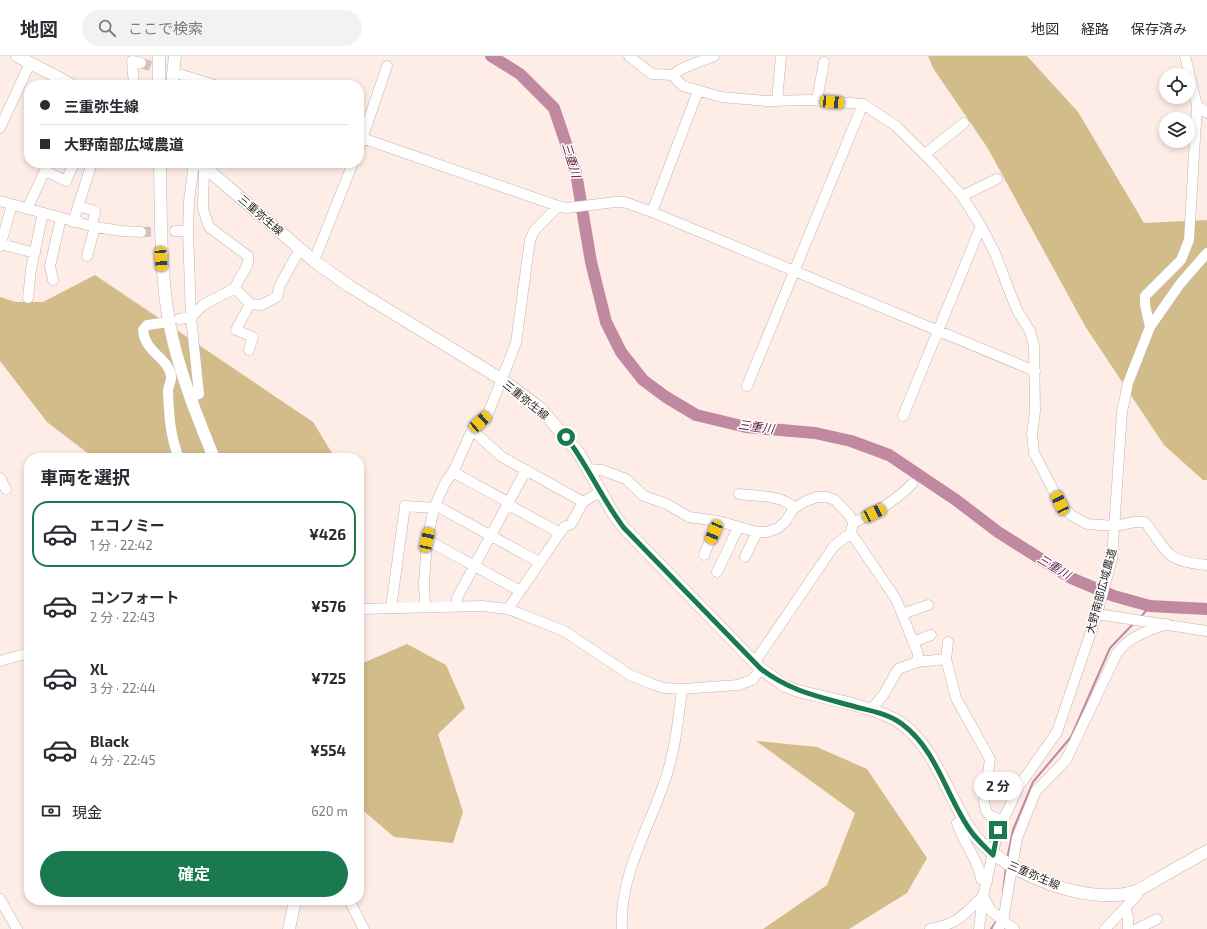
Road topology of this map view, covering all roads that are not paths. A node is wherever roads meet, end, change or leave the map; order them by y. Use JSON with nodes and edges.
{"nodes":[{"id":1,"x":17,"y":56,"type":"edge"},
{"id":2,"x":159,"y":56,"type":"edge"},
{"id":3,"x":175,"y":56,"type":"edge"},
{"id":4,"x":629,"y":56,"type":"edge"},
{"id":5,"x":714,"y":56,"type":"edge"},
{"id":6,"x":781,"y":56,"type":"edge"},
{"id":7,"x":1185,"y":56,"type":"edge"},
{"id":8,"x":30,"y":63,"type":"junction"},
{"id":9,"x":141,"y":63,"type":"dead end"},
{"id":10,"x":387,"y":66,"type":"dead end"},
{"id":11,"x":821,"y":66,"type":"dead end"},
{"id":12,"x":182,"y":75,"type":"tunnel mouth"},
{"id":13,"x":672,"y":75,"type":"junction"},
{"id":14,"x":62,"y":80,"type":"edge"},
{"id":15,"x":134,"y":80,"type":"edge"},
{"id":16,"x":159,"y":80,"type":"edge"},
{"id":17,"x":173,"y":80,"type":"edge"},
{"id":18,"x":198,"y":80,"type":"edge"},
{"id":19,"x":698,"y":91,"type":"junction"},
{"id":20,"x":815,"y":100,"type":"junction"},
{"id":21,"x":777,"y":101,"type":"junction"},
{"id":22,"x":863,"y":104,"type":"junction"},
{"id":23,"x":1197,"y":105,"type":"junction"},
{"id":24,"x":1207,"y":113,"type":"edge"},
{"id":25,"x":1,"y":121,"type":"edge"},
{"id":26,"x":964,"y":123,"type":"dead end"},
{"id":27,"x":364,"y":130,"type":"edge"},
{"id":28,"x":364,"y":142,"type":"edge"},
{"id":29,"x":925,"y":154,"type":"junction"},
{"id":30,"x":47,"y":168,"type":"edge"},
{"id":31,"x":47,"y":168,"type":"edge"},
{"id":32,"x":72,"y":168,"type":"edge"},
{"id":33,"x":90,"y":168,"type":"edge"},
{"id":34,"x":161,"y":168,"type":"edge"},
{"id":35,"x":199,"y":168,"type":"edge"},
{"id":36,"x":200,"y":168,"type":"edge"},
{"id":37,"x":205,"y":168,"type":"edge"},
{"id":38,"x":351,"y":168,"type":"edge"},
{"id":39,"x":997,"y":179,"type":"dead end"},
{"id":40,"x":962,"y":196,"type":"junction"},
{"id":41,"x":0,"y":201,"type":"edge"},
{"id":42,"x":12,"y":204,"type":"junction"},
{"id":43,"x":78,"y":206,"type":"junction"},
{"id":44,"x":562,"y":207,"type":"junction"},
{"id":45,"x":28,"y":209,"type":"junction"},
{"id":46,"x":652,"y":212,"type":"junction"},
{"id":47,"x":43,"y":213,"type":"junction"},
{"id":48,"x":62,"y":218,"type":"junction"},
{"id":49,"x":73,"y":222,"type":"junction"},
{"id":50,"x":94,"y":226,"type":"junction"},
{"id":51,"x":981,"y":226,"type":"junction"},
{"id":52,"x":175,"y":231,"type":"tunnel mouth"},
{"id":53,"x":188,"y":231,"type":"junction"},
{"id":54,"x":141,"y":232,"type":"tunnel mouth"},
{"id":55,"x":0,"y":245,"type":"edge"},
{"id":56,"x":300,"y":249,"type":"junction"},
{"id":57,"x":34,"y":253,"type":"junction"},
{"id":58,"x":1207,"y":254,"type":"edge"},
{"id":59,"x":87,"y":256,"type":"dead end"},
{"id":60,"x":314,"y":261,"type":"junction"},
{"id":61,"x":793,"y":271,"type":"junction"},
{"id":62,"x":53,"y":280,"type":"dead end"},
{"id":63,"x":235,"y":288,"type":"junction"},
{"id":64,"x":28,"y":298,"type":"dead end"},
{"id":65,"x":250,"y":304,"type":"junction"},
{"id":66,"x":191,"y":317,"type":"junction"},
{"id":67,"x":179,"y":319,"type":"dead end"},
{"id":68,"x":162,"y":322,"type":"dead end"},
{"id":69,"x":1150,"y":327,"type":"junction"},
{"id":70,"x":937,"y":330,"type":"junction"},
{"id":71,"x":249,"y":350,"type":"dead end"},
{"id":72,"x":1035,"y":371,"type":"junction"},
{"id":73,"x":501,"y":379,"type":"junction"},
{"id":74,"x":747,"y":386,"type":"dead end"},
{"id":75,"x":190,"y":397,"type":"junction"},
{"id":76,"x":902,"y":416,"type":"dead end"},
{"id":77,"x":472,"y":430,"type":"junction"},
{"id":78,"x":177,"y":453,"type":"edge"},
{"id":79,"x":212,"y":453,"type":"edge"},
{"id":80,"x":588,"y":469,"type":"junction"},
{"id":81,"x":526,"y":470,"type":"junction"},
{"id":82,"x":453,"y":472,"type":"junction"},
{"id":83,"x":0,"y":478,"type":"edge"},
{"id":84,"x":912,"y":484,"type":"dead end"},
{"id":85,"x":6,"y":489,"type":"dead end"},
{"id":86,"x":600,"y":492,"type":"junction"},
{"id":87,"x":739,"y":494,"type":"dead end"},
{"id":88,"x":583,"y":502,"type":"junction"},
{"id":89,"x":508,"y":503,"type":"junction"},
{"id":90,"x":434,"y":507,"type":"junction"},
{"id":91,"x":794,"y":508,"type":"junction"},
{"id":92,"x":718,"y":521,"type":"junction"},
{"id":93,"x":853,"y":523,"type":"junction"},
{"id":94,"x":1116,"y":526,"type":"junction"},
{"id":95,"x":738,"y":528,"type":"junction"},
{"id":96,"x":560,"y":532,"type":"junction"},
{"id":97,"x":758,"y":532,"type":"junction"},
{"id":98,"x":851,"y":533,"type":"junction"},
{"id":99,"x":491,"y":535,"type":"junction"},
{"id":100,"x":427,"y":540,"type":"junction"},
{"id":101,"x":704,"y":555,"type":"dead end"},
{"id":102,"x":745,"y":557,"type":"dead end"},
{"id":103,"x":539,"y":562,"type":"junction"},
{"id":104,"x":1207,"y":565,"type":"edge"},
{"id":105,"x":474,"y":566,"type":"junction"},
{"id":106,"x":717,"y":572,"type":"dead end"},
{"id":107,"x":520,"y":591,"type":"junction"},
{"id":108,"x":928,"y":605,"type":"dead end"},
{"id":109,"x":425,"y":607,"type":"junction"},
{"id":110,"x":456,"y":607,"type":"junction"},
{"id":111,"x":391,"y":608,"type":"junction"},
{"id":112,"x":364,"y":609,"type":"edge"},
{"id":113,"x":508,"y":609,"type":"junction"},
{"id":114,"x":1098,"y":611,"type":"junction"},
{"id":115,"x":902,"y":614,"type":"junction"},
{"id":116,"x":1167,"y":624,"type":"junction"},
{"id":117,"x":1207,"y":631,"type":"edge"},
{"id":118,"x":931,"y":635,"type":"dead end"},
{"id":119,"x":913,"y":642,"type":"junction"},
{"id":120,"x":948,"y":642,"type":"dead end"},
{"id":121,"x":24,"y":654,"type":"edge"},
{"id":122,"x":946,"y":659,"type":"junction"},
{"id":123,"x":0,"y":661,"type":"edge"},
{"id":124,"x":918,"y":662,"type":"junction"},
{"id":125,"x":758,"y":666,"type":"junction"},
{"id":126,"x":682,"y":690,"type":"junction"},
{"id":127,"x":872,"y":710,"type":"junction"},
{"id":128,"x":964,"y":819,"type":"junction"},
{"id":129,"x":1003,"y":820,"type":"junction"},
{"id":130,"x":1207,"y":851,"type":"edge"},
{"id":131,"x":1004,"y":863,"type":"junction"},
{"id":132,"x":987,"y":881,"type":"junction"},
{"id":133,"x":1136,"y":891,"type":"junction"},
{"id":134,"x":983,"y":896,"type":"junction"},
{"id":135,"x":0,"y":899,"type":"edge"},
{"id":136,"x":294,"y":905,"type":"edge"},
{"id":137,"x":352,"y":905,"type":"edge"},
{"id":138,"x":1125,"y":908,"type":"junction"},
{"id":139,"x":1157,"y":919,"type":"dead end"},
{"id":140,"x":999,"y":921,"type":"edge"},
{"id":141,"x":17,"y":929,"type":"edge"},
{"id":142,"x":289,"y":929,"type":"edge"},
{"id":143,"x":364,"y":929,"type":"edge"},
{"id":144,"x":622,"y":929,"type":"edge"},
{"id":145,"x":930,"y":929,"type":"edge"},
{"id":146,"x":979,"y":929,"type":"edge"},
{"id":147,"x":1014,"y":929,"type":"edge"},
{"id":148,"x":1105,"y":929,"type":"edge"},
{"id":149,"x":1128,"y":929,"type":"edge"},
{"id":150,"x":1136,"y":929,"type":"edge"}],
"edges":[{"from":1,"to":8,"type":"main road"},
{"from":2,"to":16,"type":"main road"},
{"from":3,"to":17,"type":"main road"},
{"from":4,"to":13,"type":"street"},
{"from":5,"to":13,"type":"street"},
{"from":6,"to":21,"type":"street"},
{"from":7,"to":23,"type":"street"},
{"from":8,"to":14,"type":"main road"},
{"from":8,"to":25,"type":"street"},
{"from":9,"to":15,"type":"street"},
{"from":10,"to":27,"type":"street"},
{"from":11,"to":20,"type":"street"},
{"from":12,"to":18,"type":"street"},
{"from":13,"to":19,"type":"street"},
{"from":19,"to":21,"type":"street"},
{"from":19,"to":46,"type":"street"},
{"from":20,"to":21,"type":"street"},
{"from":20,"to":22,"type":"street"},
{"from":22,"to":29,"type":"street"},
{"from":22,"to":61,"type":"street"},
{"from":23,"to":24,"type":"street"},
{"from":23,"to":69,"type":"street"},
{"from":26,"to":29,"type":"street"},
{"from":28,"to":44,"type":"street"},
{"from":29,"to":40,"type":"street"},
{"from":30,"to":32,"type":"street"},
{"from":31,"to":45,"type":"street"},
{"from":33,"to":43,"type":"street"},
{"from":34,"to":75,"type":"main road"},
{"from":35,"to":53,"type":"street"},
{"from":36,"to":63,"type":"street"},
{"from":37,"to":56,"type":"main road","name":"三重弥生線"},
{"from":38,"to":60,"type":"street"},
{"from":39,"to":40,"type":"street"},
{"from":40,"to":51,"type":"street"},
{"from":41,"to":42,"type":"street"},
{"from":42,"to":45,"type":"street"},
{"from":42,"to":55,"type":"street"},
{"from":43,"to":49,"type":"street"},
{"from":43,"to":50,"type":"street"},
{"from":44,"to":46,"type":"street"},
{"from":44,"to":73,"type":"street"},
{"from":45,"to":47,"type":"street"},
{"from":46,"to":61,"type":"street"},
{"from":47,"to":48,"type":"street"},
{"from":47,"to":57,"type":"street"},
{"from":48,"to":49,"type":"street"},
{"from":48,"to":62,"type":"street"},
{"from":49,"to":50,"type":"street"},
{"from":50,"to":54,"type":"street"},
{"from":50,"to":59,"type":"street"},
{"from":51,"to":70,"type":"street"},
{"from":51,"to":72,"type":"street"},
{"from":52,"to":53,"type":"street"},
{"from":53,"to":66,"type":"street"},
{"from":55,"to":57,"type":"street"},
{"from":56,"to":60,"type":"main road","name":"三重弥生線"},
{"from":56,"to":65,"type":"street"},
{"from":57,"to":64,"type":"street"},
{"from":58,"to":69,"type":"street","name":"大野南部広域農道"},
{"from":60,"to":73,"type":"main road","name":"三重弥生線"},
{"from":61,"to":70,"type":"street"},
{"from":61,"to":74,"type":"street"},
{"from":63,"to":65,"type":"street"},
{"from":63,"to":66,"type":"street"},
{"from":65,"to":71,"type":"street"},
{"from":66,"to":67,"type":"street"},
{"from":66,"to":75,"type":"street"},
{"from":68,"to":78,"type":"street"},
{"from":69,"to":94,"type":"street","name":"大野南部広域農道"},
{"from":70,"to":72,"type":"street"},
{"from":70,"to":76,"type":"street"},
{"from":72,"to":94,"type":"street"},
{"from":73,"to":77,"type":"street"},
{"from":73,"to":80,"type":"main road","name":"三重弥生線"},
{"from":75,"to":79,"type":"main road"},
{"from":77,"to":81,"type":"street"},
{"from":77,"to":82,"type":"street"},
{"from":80,"to":86,"type":"main road","name":"三重弥生線"},
{"from":80,"to":92,"type":"street"},
{"from":81,"to":88,"type":"street"},
{"from":81,"to":89,"type":"street"},
{"from":82,"to":89,"type":"street"},
{"from":82,"to":90,"type":"street"},
{"from":83,"to":85,"type":"street"},
{"from":84,"to":93,"type":"street"},
{"from":86,"to":88,"type":"street"},
{"from":86,"to":125,"type":"main road","name":"三重弥生線"},
{"from":87,"to":91,"type":"street"},
{"from":88,"to":96,"type":"street"},
{"from":89,"to":96,"type":"street"},
{"from":89,"to":99,"type":"street"},
{"from":90,"to":99,"type":"street"},
{"from":90,"to":100,"type":"street"},
{"from":90,"to":111,"type":"street"},
{"from":91,"to":93,"type":"street"},
{"from":91,"to":97,"type":"street"},
{"from":92,"to":95,"type":"street"},
{"from":92,"to":101,"type":"street"},
{"from":93,"to":98,"type":"street"},
{"from":94,"to":104,"type":"street"},
{"from":94,"to":114,"type":"street","name":"大野南部広域農道"},
{"from":95,"to":97,"type":"street"},
{"from":95,"to":106,"type":"street"},
{"from":96,"to":103,"type":"street"},
{"from":97,"to":102,"type":"street"},
{"from":98,"to":115,"type":"street"},
{"from":98,"to":125,"type":"street"},
{"from":99,"to":103,"type":"street"},
{"from":99,"to":105,"type":"street"},
{"from":100,"to":105,"type":"street"},
{"from":100,"to":109,"type":"street"},
{"from":103,"to":107,"type":"street"},
{"from":105,"to":107,"type":"street"},
{"from":105,"to":110,"type":"street"},
{"from":107,"to":113,"type":"street"},
{"from":108,"to":115,"type":"street"},
{"from":109,"to":110,"type":"street"},
{"from":109,"to":111,"type":"street"},
{"from":110,"to":113,"type":"street"},
{"from":111,"to":112,"type":"street"},
{"from":113,"to":126,"type":"street"},
{"from":114,"to":116,"type":"street"},
{"from":114,"to":129,"type":"street","name":"大野南部広域農道"},
{"from":115,"to":119,"type":"street"},
{"from":116,"to":117,"type":"street"},
{"from":116,"to":131,"type":"street"},
{"from":118,"to":119,"type":"street"},
{"from":119,"to":124,"type":"street"},
{"from":120,"to":122,"type":"street"},
{"from":121,"to":123,"type":"street"},
{"from":122,"to":124,"type":"street"},
{"from":122,"to":129,"type":"street"},
{"from":124,"to":127,"type":"street"},
{"from":125,"to":126,"type":"street"},
{"from":125,"to":127,"type":"main road","name":"三重弥生線"},
{"from":126,"to":144,"type":"street"},
{"from":127,"to":128,"type":"main road","name":"三重弥生線"},
{"from":128,"to":131,"type":"main road","name":"三重弥生線"},
{"from":128,"to":132,"type":"street"},
{"from":129,"to":131,"type":"street","name":"大野南部広域農道"},
{"from":130,"to":133,"type":"main road","name":"三重弥生線"},
{"from":131,"to":132,"type":"street","name":"大野南部広域農道"},
{"from":131,"to":133,"type":"main road","name":"三重弥生線"},
{"from":131,"to":140,"type":"street"},
{"from":132,"to":134,"type":"street","name":"大野南部広域農道"},
{"from":133,"to":138,"type":"street"},
{"from":134,"to":140,"type":"street"},
{"from":134,"to":145,"type":"street"},
{"from":134,"to":146,"type":"street","name":"大野南部広域農道"},
{"from":135,"to":141,"type":"street"},
{"from":136,"to":142,"type":"main road"},
{"from":137,"to":143,"type":"street"},
{"from":138,"to":148,"type":"street"},
{"from":138,"to":149,"type":"street"},
{"from":139,"to":150,"type":"street"},
{"from":140,"to":147,"type":"street"}]}
